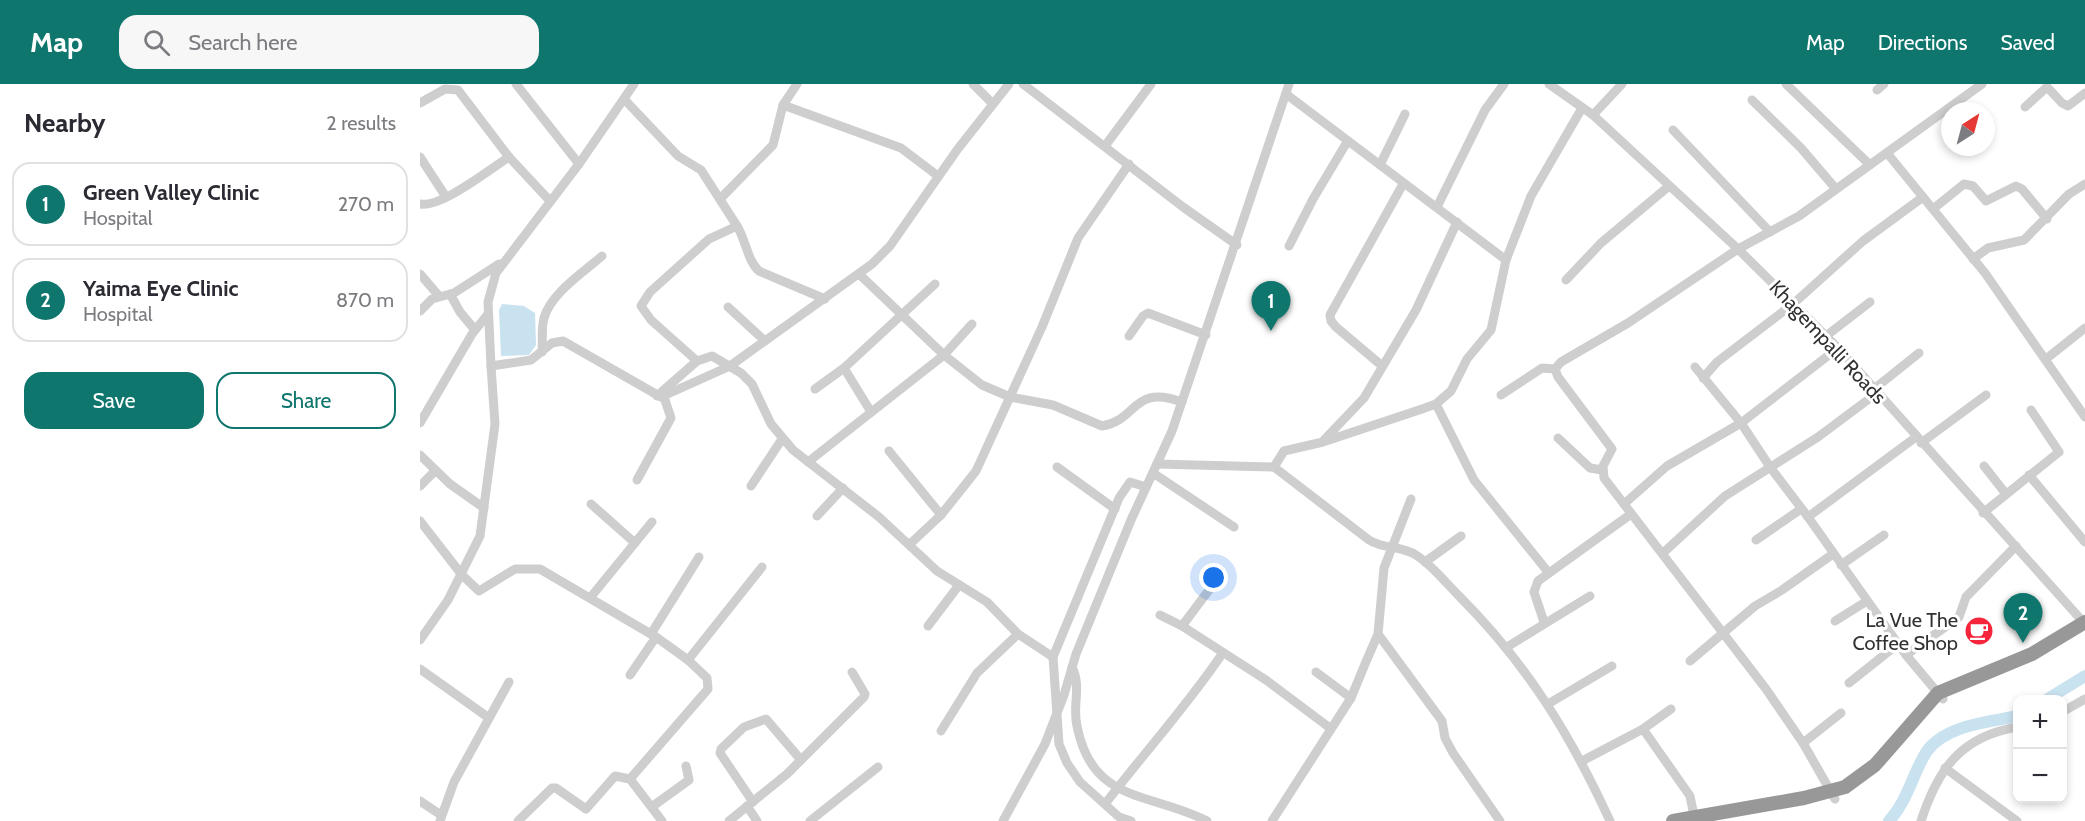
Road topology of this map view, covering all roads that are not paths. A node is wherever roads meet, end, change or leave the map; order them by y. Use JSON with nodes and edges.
{"nodes":[{"id":1,"x":516,"y":84,"type":"edge"},
{"id":2,"x":634,"y":84,"type":"edge"},
{"id":3,"x":797,"y":84,"type":"edge"},
{"id":4,"x":973,"y":84,"type":"edge"},
{"id":5,"x":1009,"y":84,"type":"edge"},
{"id":6,"x":1023,"y":84,"type":"edge"},
{"id":7,"x":1151,"y":84,"type":"edge"},
{"id":8,"x":1289,"y":84,"type":"edge"},
{"id":9,"x":1504,"y":84,"type":"edge"},
{"id":10,"x":1549,"y":84,"type":"edge"},
{"id":11,"x":1786,"y":84,"type":"edge"},
{"id":12,"x":1981,"y":84,"type":"edge"},
{"id":13,"x":1619,"y":85,"type":"edge"},
{"id":14,"x":2085,"y":93,"type":"edge"},
{"id":15,"x":1286,"y":94,"type":"junction"},
{"id":16,"x":624,"y":99,"type":"junction"},
{"id":17,"x":1752,"y":100,"type":"dead end"},
{"id":18,"x":420,"y":103,"type":"edge"},
{"id":19,"x":993,"y":104,"type":"junction"},
{"id":20,"x":783,"y":105,"type":"junction"},
{"id":21,"x":2025,"y":107,"type":"dead end"},
{"id":22,"x":1582,"y":108,"type":"junction"},
{"id":23,"x":1405,"y":114,"type":"dead end"},
{"id":24,"x":1593,"y":115,"type":"junction"},
{"id":25,"x":1673,"y":130,"type":"dead end"},
{"id":26,"x":1347,"y":142,"type":"junction"},
{"id":27,"x":1105,"y":146,"type":"junction"},
{"id":28,"x":1887,"y":153,"type":"junction"},
{"id":29,"x":420,"y":157,"type":"edge"},
{"id":30,"x":509,"y":157,"type":"junction"},
{"id":31,"x":579,"y":164,"type":"junction"},
{"id":32,"x":1129,"y":164,"type":"junction"},
{"id":33,"x":1380,"y":165,"type":"junction"},
{"id":34,"x":1870,"y":165,"type":"junction"},
{"id":35,"x":938,"y":176,"type":"junction"},
{"id":36,"x":1403,"y":184,"type":"junction"},
{"id":37,"x":2085,"y":184,"type":"edge"},
{"id":38,"x":1670,"y":186,"type":"junction"},
{"id":39,"x":1836,"y":189,"type":"junction"},
{"id":40,"x":446,"y":197,"type":"junction"},
{"id":41,"x":1923,"y":197,"type":"junction"},
{"id":42,"x":721,"y":198,"type":"junction"},
{"id":43,"x":549,"y":201,"type":"junction"},
{"id":44,"x":420,"y":204,"type":"edge"},
{"id":45,"x":1437,"y":207,"type":"junction"},
{"id":46,"x":1933,"y":209,"type":"junction"},
{"id":47,"x":2047,"y":219,"type":"junction"},
{"id":48,"x":1456,"y":222,"type":"junction"},
{"id":49,"x":737,"y":226,"type":"junction"},
{"id":50,"x":1770,"y":232,"type":"junction"},
{"id":51,"x":1237,"y":245,"type":"junction"},
{"id":52,"x":1289,"y":246,"type":"dead end"},
{"id":53,"x":1738,"y":249,"type":"junction"},
{"id":54,"x":603,"y":256,"type":"dead end"},
{"id":55,"x":1973,"y":259,"type":"junction"},
{"id":56,"x":1506,"y":260,"type":"junction"},
{"id":57,"x":504,"y":261,"type":"junction"},
{"id":58,"x":420,"y":274,"type":"edge"},
{"id":59,"x":859,"y":274,"type":"junction"},
{"id":60,"x":1566,"y":280,"type":"dead end"},
{"id":61,"x":936,"y":284,"type":"dead end"},
{"id":62,"x":450,"y":294,"type":"junction"},
{"id":63,"x":439,"y":296,"type":"junction"},
{"id":64,"x":825,"y":300,"type":"junction"},
{"id":65,"x":1870,"y":302,"type":"dead end"},
{"id":66,"x":1793,"y":304,"type":"junction"},
{"id":67,"x":728,"y":308,"type":"dead end"},
{"id":68,"x":420,"y":311,"type":"edge"},
{"id":69,"x":488,"y":314,"type":"junction"},
{"id":70,"x":903,"y":316,"type":"junction"},
{"id":71,"x":972,"y":324,"type":"dead end"},
{"id":72,"x":2085,"y":328,"type":"edge"},
{"id":73,"x":475,"y":330,"type":"junction"},
{"id":74,"x":1206,"y":335,"type":"junction"},
{"id":75,"x":1129,"y":336,"type":"dead end"},
{"id":76,"x":1826,"y":336,"type":"junction"},
{"id":77,"x":765,"y":341,"type":"junction"},
{"id":78,"x":1838,"y":348,"type":"junction"},
{"id":79,"x":542,"y":352,"type":"junction"},
{"id":80,"x":1919,"y":353,"type":"dead end"},
{"id":81,"x":944,"y":355,"type":"junction"},
{"id":82,"x":2046,"y":359,"type":"junction"},
{"id":83,"x":697,"y":361,"type":"junction"},
{"id":84,"x":1381,"y":365,"type":"junction"},
{"id":85,"x":490,"y":366,"type":"junction"},
{"id":86,"x":730,"y":366,"type":"junction"},
{"id":87,"x":1695,"y":367,"type":"dead end"},
{"id":88,"x":844,"y":368,"type":"junction"},
{"id":89,"x":1555,"y":369,"type":"junction"},
{"id":90,"x":1703,"y":378,"type":"junction"},
{"id":91,"x":815,"y":389,"type":"dead end"},
{"id":92,"x":1875,"y":391,"type":"junction"},
{"id":93,"x":1501,"y":395,"type":"dead end"},
{"id":94,"x":1986,"y":395,"type":"dead end"},
{"id":95,"x":661,"y":397,"type":"junction"},
{"id":96,"x":1010,"y":397,"type":"junction"},
{"id":97,"x":1182,"y":402,"type":"junction"},
{"id":98,"x":1436,"y":404,"type":"junction"},
{"id":99,"x":2031,"y":410,"type":"dead end"},
{"id":100,"x":871,"y":412,"type":"junction"},
{"id":101,"x":2085,"y":417,"type":"edge"},
{"id":102,"x":420,"y":423,"type":"edge"},
{"id":103,"x":1741,"y":423,"type":"junction"},
{"id":104,"x":1558,"y":438,"type":"dead end"},
{"id":105,"x":782,"y":439,"type":"junction"},
{"id":106,"x":1919,"y":440,"type":"junction"},
{"id":107,"x":1323,"y":442,"type":"junction"},
{"id":108,"x":889,"y":451,"type":"dead end"},
{"id":109,"x":420,"y":455,"type":"edge"},
{"id":110,"x":808,"y":462,"type":"junction"},
{"id":111,"x":1057,"y":466,"type":"dead end"},
{"id":112,"x":1984,"y":466,"type":"dead end"},
{"id":113,"x":1274,"y":467,"type":"junction"},
{"id":114,"x":1770,"y":467,"type":"junction"},
{"id":115,"x":1155,"y":468,"type":"junction"},
{"id":116,"x":1602,"y":470,"type":"junction"},
{"id":117,"x":435,"y":471,"type":"junction"},
{"id":118,"x":2029,"y":476,"type":"junction"},
{"id":119,"x":637,"y":480,"type":"dead end"},
{"id":120,"x":1141,"y":485,"type":"junction"},
{"id":121,"x":420,"y":486,"type":"edge"},
{"id":122,"x":751,"y":486,"type":"dead end"},
{"id":123,"x":838,"y":494,"type":"junction"},
{"id":124,"x":2006,"y":494,"type":"junction"},
{"id":125,"x":1411,"y":499,"type":"dead end"},
{"id":126,"x":591,"y":504,"type":"dead end"},
{"id":127,"x":1624,"y":504,"type":"junction"},
{"id":128,"x":484,"y":508,"type":"junction"},
{"id":129,"x":1114,"y":509,"type":"junction"},
{"id":130,"x":1801,"y":509,"type":"junction"},
{"id":131,"x":1983,"y":513,"type":"junction"},
{"id":132,"x":1631,"y":514,"type":"junction"},
{"id":133,"x":941,"y":515,"type":"junction"},
{"id":134,"x":817,"y":516,"type":"dead end"},
{"id":135,"x":1808,"y":516,"type":"junction"},
{"id":136,"x":420,"y":521,"type":"edge"},
{"id":137,"x":652,"y":522,"type":"dead end"},
{"id":138,"x":1234,"y":527,"type":"dead end"},
{"id":139,"x":1884,"y":535,"type":"dead end"},
{"id":140,"x":1461,"y":536,"type":"dead end"},
{"id":141,"x":1756,"y":540,"type":"dead end"},
{"id":142,"x":2085,"y":542,"type":"edge"},
{"id":143,"x":635,"y":543,"type":"junction"},
{"id":144,"x":910,"y":544,"type":"junction"},
{"id":145,"x":2016,"y":546,"type":"junction"},
{"id":146,"x":1390,"y":549,"type":"junction"},
{"id":147,"x":1663,"y":553,"type":"junction"},
{"id":148,"x":1833,"y":554,"type":"junction"},
{"id":149,"x":699,"y":557,"type":"dead end"},
{"id":150,"x":1425,"y":562,"type":"junction"},
{"id":151,"x":1841,"y":565,"type":"junction"},
{"id":152,"x":762,"y":567,"type":"dead end"},
{"id":153,"x":1548,"y":572,"type":"junction"},
{"id":154,"x":1100,"y":573,"type":"junction"},
{"id":155,"x":462,"y":575,"type":"junction"},
{"id":156,"x":959,"y":585,"type":"junction"},
{"id":157,"x":1212,"y":586,"type":"dead end"},
{"id":158,"x":1590,"y":596,"type":"dead end"},
{"id":159,"x":590,"y":598,"type":"junction"},
{"id":160,"x":1867,"y":601,"type":"junction"},
{"id":161,"x":1160,"y":615,"type":"dead end"},
{"id":162,"x":1835,"y":621,"type":"dead end"},
{"id":163,"x":1545,"y":622,"type":"junction"},
{"id":164,"x":2085,"y":625,"type":"edge"},
{"id":165,"x":928,"y":626,"type":"dead end"},
{"id":166,"x":1182,"y":626,"type":"junction"},
{"id":167,"x":1723,"y":633,"type":"junction"},
{"id":168,"x":1018,"y":634,"type":"junction"},
{"id":169,"x":1378,"y":634,"type":"junction"},
{"id":170,"x":653,"y":636,"type":"junction"},
{"id":171,"x":420,"y":640,"type":"edge"},
{"id":172,"x":1898,"y":644,"type":"junction"},
{"id":173,"x":1507,"y":647,"type":"junction"},
{"id":174,"x":1222,"y":654,"type":"junction"},
{"id":175,"x":1906,"y":655,"type":"junction"},
{"id":176,"x":1053,"y":657,"type":"junction"},
{"id":177,"x":688,"y":660,"type":"junction"},
{"id":178,"x":1690,"y":662,"type":"dead end"},
{"id":179,"x":1611,"y":666,"type":"dead end"},
{"id":180,"x":1072,"y":667,"type":"junction"},
{"id":181,"x":420,"y":670,"type":"edge"},
{"id":182,"x":852,"y":672,"type":"dead end"},
{"id":183,"x":1316,"y":672,"type":"dead end"},
{"id":184,"x":630,"y":675,"type":"dead end"},
{"id":185,"x":508,"y":682,"type":"dead end"},
{"id":186,"x":1849,"y":683,"type":"dead end"},
{"id":187,"x":1940,"y":696,"type":"junction"},
{"id":188,"x":1351,"y":698,"type":"junction"},
{"id":189,"x":2085,"y":699,"type":"edge"},
{"id":190,"x":1548,"y":704,"type":"junction"},
{"id":191,"x":1671,"y":709,"type":"dead end"},
{"id":192,"x":2067,"y":709,"type":"edge"},
{"id":193,"x":1841,"y":713,"type":"dead end"},
{"id":194,"x":1056,"y":717,"type":"junction"},
{"id":195,"x":489,"y":718,"type":"junction"},
{"id":196,"x":1330,"y":728,"type":"junction"},
{"id":197,"x":2013,"y":728,"type":"edge"},
{"id":198,"x":1643,"y":729,"type":"junction"},
{"id":199,"x":941,"y":731,"type":"dead end"},
{"id":200,"x":1803,"y":743,"type":"junction"},
{"id":201,"x":801,"y":760,"type":"junction"},
{"id":202,"x":1582,"y":760,"type":"junction"},
{"id":203,"x":686,"y":766,"type":"dead end"},
{"id":204,"x":878,"y":766,"type":"dead end"},
{"id":205,"x":1945,"y":768,"type":"junction"},
{"id":206,"x":630,"y":779,"type":"junction"},
{"id":207,"x":1116,"y":789,"type":"junction"},
{"id":208,"x":1833,"y":796,"type":"junction"},
{"id":209,"x":420,"y":801,"type":"edge"},
{"id":210,"x":750,"y":804,"type":"junction"},
{"id":211,"x":1105,"y":804,"type":"junction"},
{"id":212,"x":653,"y":806,"type":"junction"},
{"id":213,"x":440,"y":818,"type":"edge"},
{"id":214,"x":1706,"y":818,"type":"edge"},
{"id":215,"x":1117,"y":819,"type":"edge"},
{"id":216,"x":518,"y":821,"type":"edge"},
{"id":217,"x":662,"y":821,"type":"edge"},
{"id":218,"x":729,"y":821,"type":"edge"},
{"id":219,"x":757,"y":821,"type":"edge"},
{"id":220,"x":810,"y":821,"type":"edge"},
{"id":221,"x":1003,"y":821,"type":"edge"},
{"id":222,"x":1131,"y":821,"type":"edge"},
{"id":223,"x":1208,"y":821,"type":"edge"},
{"id":224,"x":1272,"y":821,"type":"edge"},
{"id":225,"x":1500,"y":821,"type":"edge"},
{"id":226,"x":1610,"y":821,"type":"edge"},
{"id":227,"x":1673,"y":821,"type":"edge"},
{"id":228,"x":1920,"y":821,"type":"edge"},
{"id":229,"x":2017,"y":821,"type":"edge"}],
"edges":[{"from":1,"to":31,"type":"street"},
{"from":2,"to":16,"type":"street"},
{"from":3,"to":20,"type":"street"},
{"from":4,"to":19,"type":"street"},
{"from":5,"to":19,"type":"street"},
{"from":6,"to":27,"type":"street"},
{"from":7,"to":27,"type":"street"},
{"from":8,"to":15,"type":"street"},
{"from":9,"to":45,"type":"street"},
{"from":10,"to":22,"type":"street","name":"Khagempalli Roads"},
{"from":11,"to":34,"type":"street"},
{"from":12,"to":28,"type":"street"},
{"from":13,"to":24,"type":"street"},
{"from":14,"to":21,"type":"street"},
{"from":15,"to":26,"type":"street"},
{"from":15,"to":51,"type":"street"},
{"from":16,"to":31,"type":"street"},
{"from":16,"to":42,"type":"street"},
{"from":17,"to":39,"type":"street"},
{"from":18,"to":30,"type":"street"},
{"from":19,"to":35,"type":"street"},
{"from":20,"to":35,"type":"street"},
{"from":20,"to":42,"type":"street"},
{"from":22,"to":24,"type":"street","name":"Khagempalli Roads"},
{"from":22,"to":56,"type":"street"},
{"from":23,"to":33,"type":"street"},
{"from":24,"to":38,"type":"street","name":"Khagempalli Roads"},
{"from":25,"to":50,"type":"street"},
{"from":26,"to":33,"type":"street"},
{"from":26,"to":52,"type":"street"},
{"from":27,"to":32,"type":"street"},
{"from":28,"to":34,"type":"street"},
{"from":28,"to":41,"type":"street"},
{"from":29,"to":40,"type":"street"},
{"from":30,"to":40,"type":"street"},
{"from":30,"to":43,"type":"street"},
{"from":31,"to":43,"type":"street"},
{"from":32,"to":51,"type":"street"},
{"from":32,"to":96,"type":"street"},
{"from":33,"to":36,"type":"street"},
{"from":34,"to":39,"type":"street"},
{"from":35,"to":59,"type":"street"},
{"from":36,"to":45,"type":"street"},
{"from":36,"to":84,"type":"street"},
{"from":37,"to":47,"type":"street"},
{"from":38,"to":53,"type":"street","name":"Khagempalli Roads"},
{"from":38,"to":60,"type":"street"},
{"from":39,"to":50,"type":"street"},
{"from":40,"to":44,"type":"street"},
{"from":41,"to":46,"type":"street"},
{"from":41,"to":66,"type":"street"},
{"from":42,"to":49,"type":"street"},
{"from":43,"to":57,"type":"street"},
{"from":45,"to":48,"type":"street"},
{"from":46,"to":47,"type":"street"},
{"from":46,"to":55,"type":"street"},
{"from":47,"to":55,"type":"street"},
{"from":48,"to":56,"type":"street"},
{"from":48,"to":84,"type":"street"},
{"from":49,"to":64,"type":"street"},
{"from":49,"to":83,"type":"street"},
{"from":50,"to":53,"type":"street"},
{"from":51,"to":74,"type":"street"},
{"from":53,"to":66,"type":"street","name":"Khagempalli Roads"},
{"from":53,"to":89,"type":"street"},
{"from":54,"to":79,"type":"street"},
{"from":55,"to":82,"type":"street"},
{"from":56,"to":98,"type":"street"},
{"from":57,"to":62,"type":"street"},
{"from":57,"to":69,"type":"street"},
{"from":58,"to":63,"type":"street"},
{"from":59,"to":64,"type":"street"},
{"from":59,"to":70,"type":"street"},
{"from":61,"to":70,"type":"street"},
{"from":62,"to":63,"type":"street"},
{"from":62,"to":73,"type":"street"},
{"from":63,"to":68,"type":"street"},
{"from":64,"to":77,"type":"street"},
{"from":65,"to":76,"type":"street"},
{"from":66,"to":76,"type":"street","name":"Khagempalli Roads"},
{"from":66,"to":90,"type":"street"},
{"from":67,"to":77,"type":"street"},
{"from":69,"to":73,"type":"street"},
{"from":69,"to":85,"type":"street"},
{"from":70,"to":81,"type":"street"},
{"from":70,"to":88,"type":"street"},
{"from":71,"to":81,"type":"street"},
{"from":72,"to":82,"type":"street"},
{"from":73,"to":102,"type":"street"},
{"from":74,"to":75,"type":"street"},
{"from":74,"to":97,"type":"street"},
{"from":76,"to":78,"type":"street","name":"Khagempalli Roads"},
{"from":77,"to":86,"type":"street"},
{"from":78,"to":92,"type":"street","name":"Khagempalli Roads"},
{"from":78,"to":103,"type":"street"},
{"from":79,"to":85,"type":"street"},
{"from":79,"to":95,"type":"street"},
{"from":80,"to":92,"type":"street"},
{"from":81,"to":96,"type":"street"},
{"from":81,"to":100,"type":"street"},
{"from":82,"to":101,"type":"street"},
{"from":83,"to":86,"type":"street"},
{"from":83,"to":95,"type":"street"},
{"from":84,"to":107,"type":"street"},
{"from":85,"to":128,"type":"street"},
{"from":86,"to":95,"type":"street"},
{"from":86,"to":105,"type":"street"},
{"from":87,"to":90,"type":"street"},
{"from":88,"to":91,"type":"street"},
{"from":88,"to":100,"type":"street"},
{"from":89,"to":93,"type":"street"},
{"from":89,"to":116,"type":"street"},
{"from":90,"to":103,"type":"street"},
{"from":92,"to":106,"type":"street","name":"Khagempalli Roads"},
{"from":92,"to":114,"type":"street"},
{"from":94,"to":106,"type":"street"},
{"from":95,"to":119,"type":"street"},
{"from":96,"to":97,"type":"street"},
{"from":96,"to":133,"type":"street"},
{"from":97,"to":115,"type":"street"},
{"from":98,"to":107,"type":"street"},
{"from":98,"to":153,"type":"street"},
{"from":99,"to":118,"type":"street"},
{"from":100,"to":110,"type":"street"},
{"from":103,"to":114,"type":"street"},
{"from":103,"to":127,"type":"street"},
{"from":104,"to":116,"type":"street"},
{"from":105,"to":110,"type":"street"},
{"from":105,"to":122,"type":"street"},
{"from":106,"to":131,"type":"street","name":"Khagempalli Roads"},
{"from":106,"to":135,"type":"street"},
{"from":107,"to":113,"type":"street"},
{"from":108,"to":133,"type":"street"},
{"from":109,"to":117,"type":"street"},
{"from":110,"to":123,"type":"street"},
{"from":111,"to":129,"type":"street"},
{"from":112,"to":124,"type":"street"},
{"from":113,"to":115,"type":"street"},
{"from":113,"to":146,"type":"street"},
{"from":114,"to":130,"type":"street"},
{"from":114,"to":147,"type":"street"},
{"from":115,"to":120,"type":"street"},
{"from":115,"to":138,"type":"street"},
{"from":116,"to":127,"type":"street"},
{"from":117,"to":121,"type":"street"},
{"from":117,"to":128,"type":"street"},
{"from":118,"to":124,"type":"street"},
{"from":118,"to":142,"type":"street"},
{"from":120,"to":129,"type":"street"},
{"from":120,"to":154,"type":"street"},
{"from":123,"to":134,"type":"street"},
{"from":123,"to":144,"type":"street"},
{"from":124,"to":131,"type":"street"},
{"from":125,"to":146,"type":"street"},
{"from":126,"to":143,"type":"street"},
{"from":127,"to":132,"type":"street"},
{"from":128,"to":155,"type":"street"},
{"from":129,"to":154,"type":"street"},
{"from":130,"to":135,"type":"street"},
{"from":130,"to":141,"type":"street"},
{"from":131,"to":145,"type":"street","name":"Khagempalli Roads"},
{"from":132,"to":147,"type":"street"},
{"from":132,"to":153,"type":"street"},
{"from":133,"to":144,"type":"street"},
{"from":135,"to":148,"type":"street"},
{"from":136,"to":155,"type":"street"},
{"from":137,"to":143,"type":"street"},
{"from":139,"to":151,"type":"street"},
{"from":140,"to":150,"type":"street"},
{"from":143,"to":159,"type":"street"},
{"from":144,"to":156,"type":"street"},
{"from":145,"to":164,"type":"street","name":"Khagempalli Roads"},
{"from":145,"to":175,"type":"street"},
{"from":146,"to":150,"type":"street"},
{"from":146,"to":169,"type":"street"},
{"from":147,"to":167,"type":"street"},
{"from":148,"to":151,"type":"street"},
{"from":148,"to":167,"type":"street"},
{"from":149,"to":170,"type":"street"},
{"from":150,"to":173,"type":"street"},
{"from":151,"to":160,"type":"street"},
{"from":152,"to":177,"type":"street"},
{"from":153,"to":163,"type":"street"},
{"from":154,"to":176,"type":"street"},
{"from":154,"to":180,"type":"street"},
{"from":155,"to":159,"type":"street"},
{"from":155,"to":171,"type":"street"},
{"from":156,"to":165,"type":"street"},
{"from":156,"to":168,"type":"street"},
{"from":157,"to":166,"type":"street"},
{"from":158,"to":163,"type":"street"},
{"from":159,"to":170,"type":"street"},
{"from":160,"to":162,"type":"street"},
{"from":160,"to":172,"type":"street"},
{"from":161,"to":166,"type":"street"},
{"from":163,"to":173,"type":"street"},
{"from":164,"to":187,"type":"highway"},
{"from":166,"to":174,"type":"street"},
{"from":167,"to":178,"type":"street"},
{"from":167,"to":200,"type":"street"},
{"from":168,"to":176,"type":"street"},
{"from":168,"to":199,"type":"street"},
{"from":169,"to":188,"type":"street"},
{"from":169,"to":225,"type":"street"},
{"from":170,"to":177,"type":"street"},
{"from":170,"to":184,"type":"street"},
{"from":172,"to":175,"type":"street"},
{"from":172,"to":186,"type":"street"},
{"from":173,"to":190,"type":"street"},
{"from":174,"to":196,"type":"street"},
{"from":174,"to":207,"type":"street"},
{"from":175,"to":187,"type":"street"},
{"from":176,"to":194,"type":"street"},
{"from":177,"to":206,"type":"street"},
{"from":179,"to":190,"type":"street"},
{"from":180,"to":194,"type":"street"},
{"from":180,"to":207,"type":"street"},
{"from":181,"to":195,"type":"street"},
{"from":182,"to":201,"type":"street"},
{"from":183,"to":188,"type":"street"},
{"from":185,"to":195,"type":"street"},
{"from":187,"to":208,"type":"highway"},
{"from":188,"to":196,"type":"street"},
{"from":189,"to":192,"type":"street"},
{"from":190,"to":202,"type":"street"},
{"from":191,"to":198,"type":"street"},
{"from":193,"to":200,"type":"street"},
{"from":194,"to":211,"type":"street"},
{"from":194,"to":221,"type":"street"},
{"from":195,"to":213,"type":"street"},
{"from":196,"to":224,"type":"street"},
{"from":197,"to":205,"type":"street"},
{"from":198,"to":202,"type":"street"},
{"from":198,"to":214,"type":"street"},
{"from":200,"to":208,"type":"street"},
{"from":201,"to":210,"type":"street"},
{"from":201,"to":210,"type":"street"},
{"from":202,"to":226,"type":"street"},
{"from":203,"to":212,"type":"street"},
{"from":204,"to":220,"type":"street"},
{"from":205,"to":228,"type":"street"},
{"from":205,"to":229,"type":"street"},
{"from":206,"to":212,"type":"street"},
{"from":206,"to":216,"type":"street"},
{"from":207,"to":211,"type":"street"},
{"from":207,"to":223,"type":"street"},
{"from":208,"to":214,"type":"highway"},
{"from":209,"to":213,"type":"street"},
{"from":210,"to":218,"type":"street"},
{"from":210,"to":219,"type":"street"},
{"from":211,"to":215,"type":"street"},
{"from":212,"to":217,"type":"street"},
{"from":214,"to":227,"type":"highway"},
{"from":215,"to":222,"type":"street"}]}
